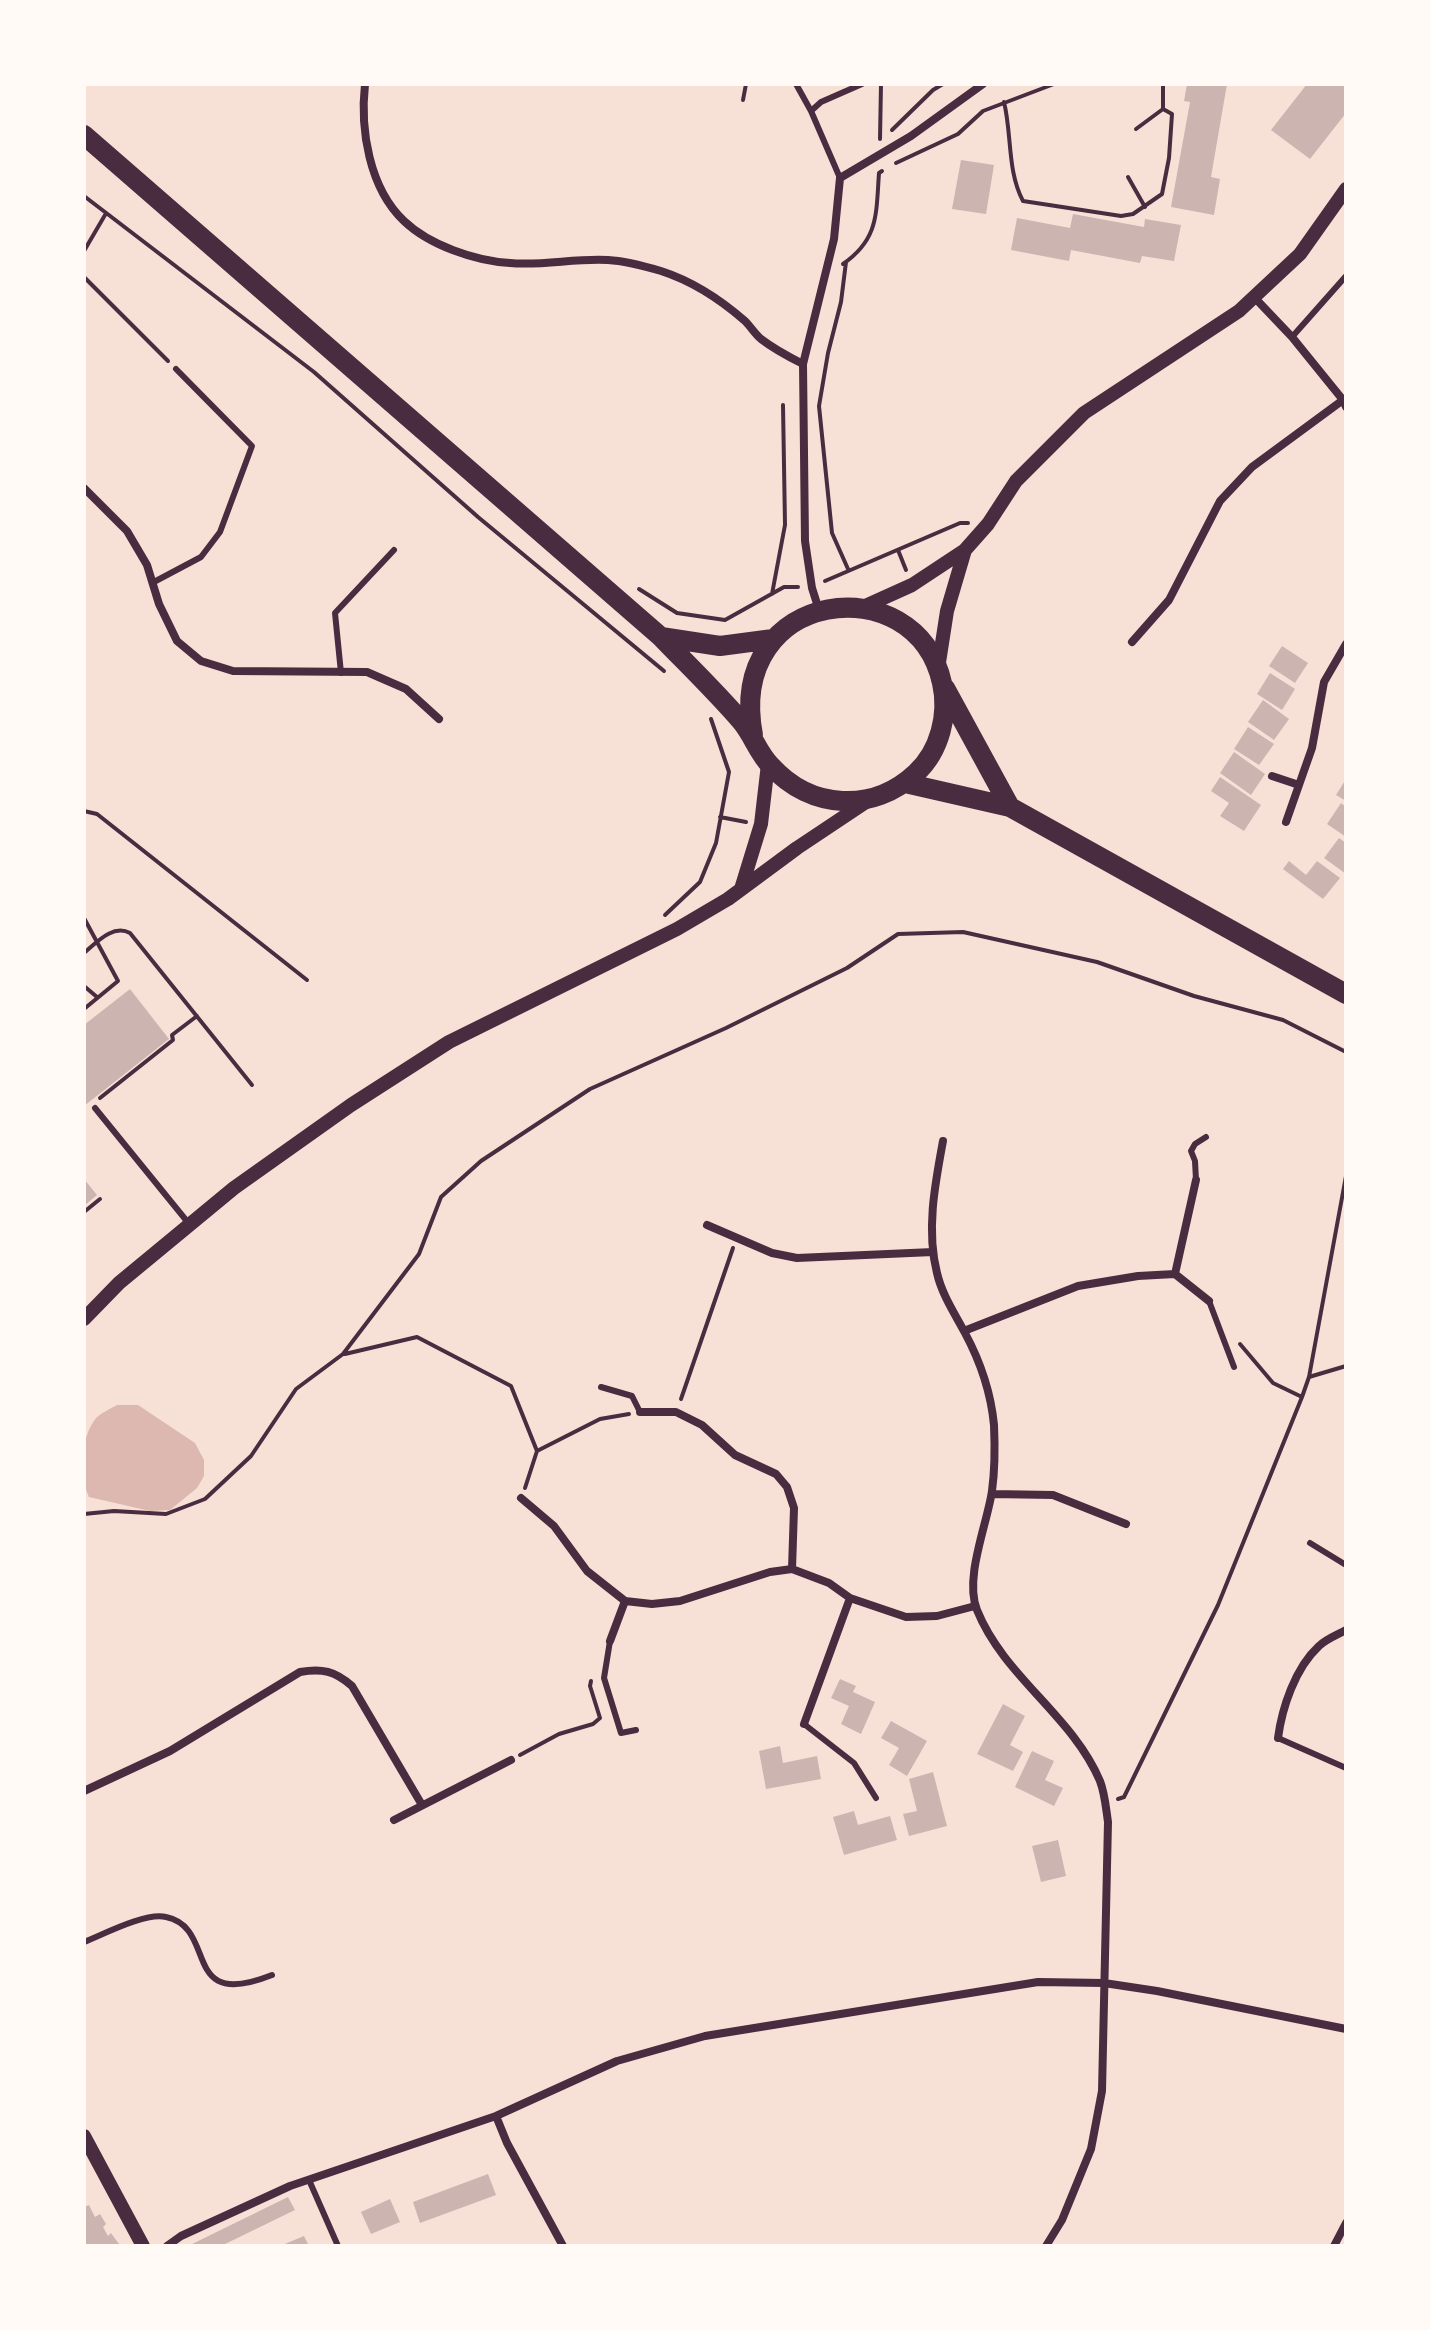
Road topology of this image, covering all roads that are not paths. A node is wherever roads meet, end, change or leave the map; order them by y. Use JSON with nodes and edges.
{"nodes":[{"id":1,"x":365,"y":84,"type":"edge"},
{"id":2,"x":796,"y":84,"type":"edge"},
{"id":3,"x":862,"y":84,"type":"edge"},
{"id":4,"x":983,"y":84,"type":"edge"},
{"id":5,"x":811,"y":111,"type":"junction"},
{"id":6,"x":84,"y":135,"type":"edge"},
{"id":7,"x":840,"y":178,"type":"junction"},
{"id":8,"x":1346,"y":189,"type":"edge"},
{"id":9,"x":1346,"y":276,"type":"edge"},
{"id":10,"x":1254,"y":297,"type":"junction"},
{"id":11,"x":1292,"y":337,"type":"junction"},
{"id":12,"x":803,"y":364,"type":"junction"},
{"id":13,"x":176,"y":369,"type":"road end"},
{"id":14,"x":1344,"y":403,"type":"edge"},
{"id":15,"x":84,"y":488,"type":"edge"},
{"id":16,"x":394,"y":550,"type":"dead end"},
{"id":17,"x":965,"y":550,"type":"junction"},
{"id":18,"x":152,"y":583,"type":"junction"},
{"id":19,"x":861,"y":608,"type":"junction"},
{"id":20,"x":819,"y":610,"type":"junction"},
{"id":21,"x":661,"y":637,"type":"junction"},
{"id":22,"x":773,"y":639,"type":"junction"},
{"id":23,"x":1132,"y":642,"type":"dead end"},
{"id":24,"x":1346,"y":644,"type":"edge"},
{"id":25,"x":341,"y":673,"type":"junction"},
{"id":26,"x":940,"y":677,"type":"junction"},
{"id":27,"x":439,"y":719,"type":"dead end"},
{"id":28,"x":753,"y":735,"type":"junction"},
{"id":29,"x":768,"y":764,"type":"junction"},
{"id":30,"x":1272,"y":776,"type":"dead end"},
{"id":31,"x":905,"y":783,"type":"junction"},
{"id":32,"x":1299,"y":785,"type":"junction"},
{"id":33,"x":869,"y":800,"type":"junction"},
{"id":34,"x":1010,"y":807,"type":"junction"},
{"id":35,"x":1286,"y":822,"type":"dead end"},
{"id":36,"x":741,"y":889,"type":"junction"},
{"id":37,"x":1346,"y":994,"type":"edge"},
{"id":38,"x":95,"y":1108,"type":"road end"},
{"id":39,"x":1206,"y":1137,"type":"dead end"},
{"id":40,"x":943,"y":1141,"type":"dead end"},
{"id":41,"x":1196,"y":1180,"type":"joint"},
{"id":42,"x":190,"y":1225,"type":"junction"},
{"id":43,"x":707,"y":1225,"type":"dead end"},
{"id":44,"x":933,"y":1252,"type":"junction"},
{"id":45,"x":1175,"y":1274,"type":"junction"},
{"id":46,"x":1209,"y":1301,"type":"joint"},
{"id":47,"x":84,"y":1319,"type":"edge"},
{"id":48,"x":964,"y":1331,"type":"junction"},
{"id":49,"x":1234,"y":1367,"type":"dead end"},
{"id":50,"x":601,"y":1387,"type":"dead end"},
{"id":51,"x":640,"y":1412,"type":"joint"},
{"id":52,"x":992,"y":1494,"type":"junction"},
{"id":53,"x":521,"y":1498,"type":"road end"},
{"id":54,"x":1126,"y":1524,"type":"dead end"},
{"id":55,"x":1310,"y":1543,"type":"dead end"},
{"id":56,"x":1346,"y":1565,"type":"edge"},
{"id":57,"x":792,"y":1569,"type":"junction"},
{"id":58,"x":850,"y":1598,"type":"junction"},
{"id":59,"x":625,"y":1601,"type":"junction"},
{"id":60,"x":975,"y":1606,"type":"junction"},
{"id":61,"x":1346,"y":1630,"type":"edge"},
{"id":62,"x":610,"y":1641,"type":"joint"},
{"id":63,"x":804,"y":1724,"type":"joint"},
{"id":64,"x":636,"y":1730,"type":"dead end"},
{"id":65,"x":1278,"y":1738,"type":"joint"},
{"id":66,"x":511,"y":1760,"type":"road end"},
{"id":67,"x":1346,"y":1768,"type":"edge"},
{"id":68,"x":84,"y":1791,"type":"edge"},
{"id":69,"x":876,"y":1798,"type":"dead end"},
{"id":70,"x":422,"y":1805,"type":"junction"},
{"id":71,"x":394,"y":1820,"type":"dead end"},
{"id":72,"x":84,"y":1942,"type":"edge"},
{"id":73,"x":272,"y":1975,"type":"dead end"},
{"id":74,"x":1104,"y":1983,"type":"junction"},
{"id":75,"x":1346,"y":2029,"type":"edge"},
{"id":76,"x":496,"y":2116,"type":"junction"},
{"id":77,"x":84,"y":2138,"type":"edge"},
{"id":78,"x":309,"y":2180,"type":"junction"},
{"id":79,"x":1346,"y":2223,"type":"edge"},
{"id":80,"x":143,"y":2246,"type":"edge"},
{"id":81,"x":167,"y":2246,"type":"edge"},
{"id":82,"x":338,"y":2246,"type":"edge"},
{"id":83,"x":563,"y":2246,"type":"edge"},
{"id":84,"x":1046,"y":2246,"type":"edge"},
{"id":85,"x":1334,"y":2246,"type":"edge"}],
"edges":[{"from":1,"to":12,"type":"street"},
{"from":2,"to":5,"type":"lane"},
{"from":3,"to":5,"type":"lane"},
{"from":4,"to":7,"type":"street"},
{"from":5,"to":7,"type":"lane"},
{"from":6,"to":21,"type":"main road"},
{"from":7,"to":12,"type":"street"},
{"from":8,"to":10,"type":"street"},
{"from":9,"to":11,"type":"lane"},
{"from":10,"to":11,"type":"street"},
{"from":10,"to":17,"type":"street"},
{"from":11,"to":14,"type":"street"},
{"from":12,"to":20,"type":"street"},
{"from":13,"to":18,"type":"lane"},
{"from":14,"to":23,"type":"street"},
{"from":15,"to":18,"type":"street"},
{"from":16,"to":25,"type":"lane"},
{"from":17,"to":19,"type":"street"},
{"from":17,"to":26,"type":"street"},
{"from":18,"to":25,"type":"street"},
{"from":19,"to":20,"type":"main road"},
{"from":19,"to":26,"type":"main road"},
{"from":20,"to":22,"type":"main road"},
{"from":21,"to":22,"type":"main road"},
{"from":21,"to":28,"type":"main road"},
{"from":22,"to":28,"type":"main road"},
{"from":24,"to":32,"type":"street"},
{"from":25,"to":27,"type":"street"},
{"from":26,"to":31,"type":"main road"},
{"from":26,"to":34,"type":"main road"},
{"from":28,"to":29,"type":"main road"},
{"from":29,"to":33,"type":"main road"},
{"from":29,"to":36,"type":"street"},
{"from":30,"to":32,"type":"street"},
{"from":31,"to":33,"type":"main road"},
{"from":31,"to":34,"type":"main road"},
{"from":32,"to":35,"type":"street"},
{"from":33,"to":36,"type":"street"},
{"from":34,"to":37,"type":"main road"},
{"from":36,"to":42,"type":"street"},
{"from":38,"to":42,"type":"lane"},
{"from":39,"to":41,"type":"lane"},
{"from":40,"to":44,"type":"street"},
{"from":41,"to":45,"type":"street"},
{"from":42,"to":47,"type":"street"},
{"from":43,"to":44,"type":"street"},
{"from":44,"to":48,"type":"street"},
{"from":45,"to":46,"type":"street"},
{"from":45,"to":48,"type":"street"},
{"from":46,"to":49,"type":"lane"},
{"from":48,"to":52,"type":"street"},
{"from":50,"to":51,"type":"lane"},
{"from":51,"to":57,"type":"street"},
{"from":52,"to":54,"type":"street"},
{"from":52,"to":60,"type":"street"},
{"from":53,"to":59,"type":"street"},
{"from":55,"to":56,"type":"lane"},
{"from":57,"to":58,"type":"street"},
{"from":57,"to":59,"type":"street"},
{"from":58,"to":60,"type":"street"},
{"from":58,"to":63,"type":"street"},
{"from":59,"to":62,"type":"street"},
{"from":60,"to":74,"type":"street"},
{"from":61,"to":65,"type":"street"},
{"from":62,"to":64,"type":"lane"},
{"from":63,"to":69,"type":"lane"},
{"from":65,"to":67,"type":"lane"},
{"from":66,"to":70,"type":"street"},
{"from":68,"to":70,"type":"street"},
{"from":70,"to":71,"type":"street"},
{"from":72,"to":73,"type":"lane"},
{"from":74,"to":75,"type":"street"},
{"from":74,"to":76,"type":"street"},
{"from":74,"to":84,"type":"street"},
{"from":76,"to":78,"type":"street"},
{"from":76,"to":83,"type":"street"},
{"from":77,"to":80,"type":"street"},
{"from":78,"to":81,"type":"street"},
{"from":78,"to":82,"type":"lane"},
{"from":79,"to":85,"type":"street"}]}
